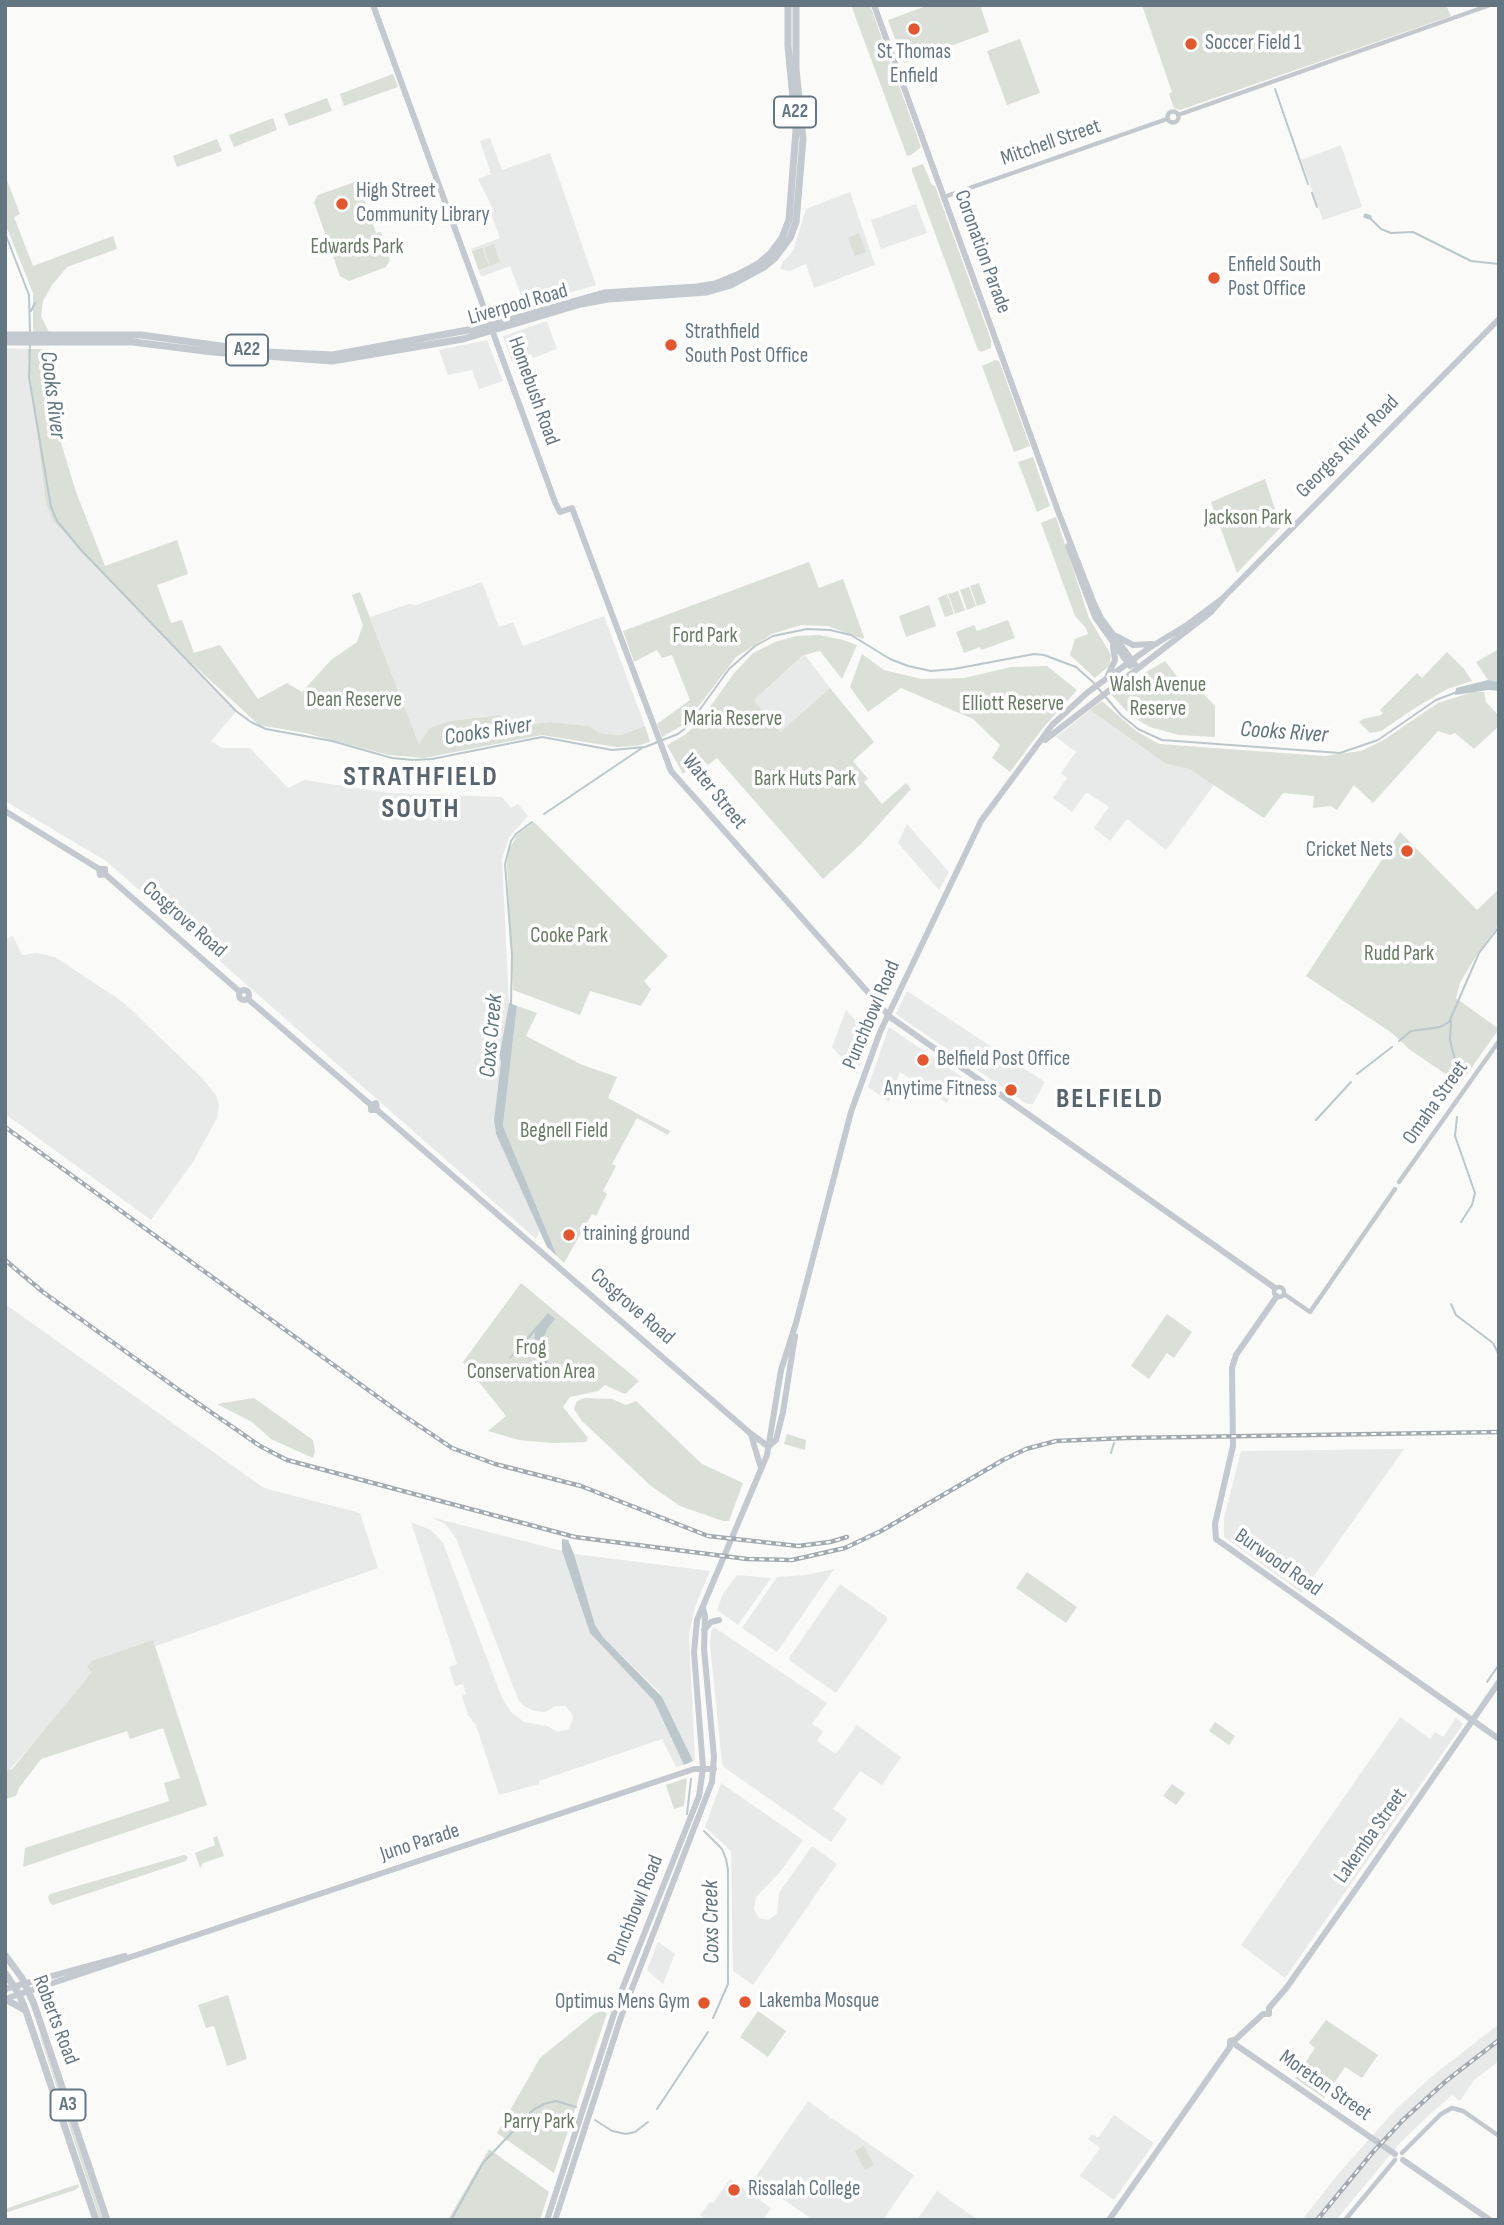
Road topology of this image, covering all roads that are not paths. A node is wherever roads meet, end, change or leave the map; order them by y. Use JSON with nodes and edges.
{"nodes":[{"id":1,"x":373,"y":5,"type":"edge"},
{"id":2,"x":788,"y":5,"type":"edge"},
{"id":3,"x":796,"y":5,"type":"edge"},
{"id":4,"x":874,"y":5,"type":"edge"},
{"id":5,"x":1490,"y":5,"type":"edge"},
{"id":6,"x":944,"y":197,"type":"junction"},
{"id":7,"x":1499,"y":319,"type":"edge"},
{"id":8,"x":492,"y":329,"type":"junction"},
{"id":9,"x":5,"y":335,"type":"edge"},
{"id":10,"x":19,"y":339,"type":"junction"},
{"id":11,"x":5,"y":342,"type":"edge"},
{"id":12,"x":572,"y":508,"type":"joint"},
{"id":13,"x":1058,"y":511,"type":"junction"},
{"id":14,"x":1222,"y":599,"type":"junction"},
{"id":15,"x":1111,"y":633,"type":"junction"},
{"id":16,"x":1161,"y":641,"type":"junction"},
{"id":17,"x":1112,"y":643,"type":"junction"},
{"id":18,"x":1127,"y":663,"type":"junction"},
{"id":19,"x":1135,"y":669,"type":"junction"},
{"id":20,"x":1104,"y":681,"type":"junction"},
{"id":21,"x":1039,"y":746,"type":"junction"},
{"id":22,"x":5,"y":811,"type":"edge"},
{"id":23,"x":888,"y":1016,"type":"junction"},
{"id":24,"x":1499,"y":1041,"type":"edge"},
{"id":25,"x":1275,"y":1288,"type":"junction"},
{"id":26,"x":1280,"y":1295,"type":"junction"},
{"id":27,"x":750,"y":1433,"type":"junction"},
{"id":28,"x":769,"y":1447,"type":"junction"},
{"id":29,"x":760,"y":1473,"type":"junction"},
{"id":30,"x":703,"y":1608,"type":"junction"},
{"id":31,"x":719,"y":1620,"type":"dead end"},
{"id":32,"x":704,"y":1631,"type":"junction"},
{"id":33,"x":1499,"y":1682,"type":"edge"},
{"id":34,"x":1473,"y":1721,"type":"junction"},
{"id":35,"x":1499,"y":1739,"type":"edge"},
{"id":36,"x":703,"y":1768,"type":"junction"},
{"id":37,"x":714,"y":1769,"type":"junction"},
{"id":38,"x":136,"y":1954,"type":"junction"},
{"id":39,"x":5,"y":1955,"type":"edge"},
{"id":40,"x":5,"y":1973,"type":"edge"},
{"id":41,"x":24,"y":1983,"type":"junction"},
{"id":42,"x":14,"y":1986,"type":"junction"},
{"id":43,"x":5,"y":1989,"type":"edge"},
{"id":44,"x":29,"y":1992,"type":"junction"},
{"id":45,"x":19,"y":1994,"type":"junction"},
{"id":46,"x":5,"y":1999,"type":"edge"},
{"id":47,"x":26,"y":2011,"type":"junction"},
{"id":48,"x":1234,"y":2044,"type":"junction"},
{"id":49,"x":1499,"y":2136,"type":"edge"},
{"id":50,"x":1397,"y":2156,"type":"junction"},
{"id":51,"x":96,"y":2220,"type":"edge"},
{"id":52,"x":107,"y":2220,"type":"edge"},
{"id":53,"x":547,"y":2220,"type":"edge"},
{"id":54,"x":555,"y":2220,"type":"edge"},
{"id":55,"x":1109,"y":2220,"type":"edge"},
{"id":56,"x":1345,"y":2220,"type":"edge"},
{"id":57,"x":1490,"y":2220,"type":"edge"}],
"edges":[{"from":1,"to":8,"type":"main road","name":"Homebush Road"},
{"from":2,"to":8,"type":"highway","name":"Liverpool Road","number":"A22"},
{"from":3,"to":8,"type":"highway","name":"Liverpool Road","number":"A22"},
{"from":4,"to":6,"type":"main road","name":"Coronation Parade"},
{"from":5,"to":6,"type":"street","name":"Mitchell Street"},
{"from":6,"to":13,"type":"main road","name":"Coronation Parade"},
{"from":7,"to":14,"type":"main road","name":"Georges River Road"},
{"from":8,"to":10,"type":"highway","name":"Liverpool Road","number":"A22"},
{"from":8,"to":12,"type":"main road","name":"Homebush Road"},
{"from":9,"to":10,"type":"highway","name":"Liverpool Road","number":"A22"},
{"from":10,"to":11,"type":"highway","name":"Liverpool Road","number":"A22"},
{"from":12,"to":23,"type":"main road","name":"Water Street"},
{"from":13,"to":15,"type":"main road","name":"Coronation Parade"},
{"from":13,"to":17,"type":"main road","name":"Coronation Parade"},
{"from":14,"to":16,"type":"main road","name":"Georges River Road"},
{"from":14,"to":19,"type":"main road","name":"Georges River Road"},
{"from":15,"to":16,"type":"main road"},
{"from":15,"to":18,"type":"main road","name":"Coronation Parade"},
{"from":16,"to":18,"type":"main road","name":"Georges River Road"},
{"from":17,"to":18,"type":"main road","name":"Coronation Parade"},
{"from":17,"to":20,"type":"main road"},
{"from":18,"to":19,"type":"main road","name":"Coronation Parade"},
{"from":18,"to":20,"type":"main road","name":"Punchbowl Road"},
{"from":19,"to":21,"type":"main road","name":"Punchbowl Road"},
{"from":20,"to":21,"type":"main road","name":"Punchbowl Road"},
{"from":21,"to":23,"type":"main road","name":"Punchbowl Road"},
{"from":22,"to":27,"type":"main road","name":"Cosgrove Road"},
{"from":23,"to":25,"type":"main road"},
{"from":23,"to":28,"type":"main road","name":"Punchbowl Road"},
{"from":24,"to":26,"type":"street","name":"Omaha Street"},
{"from":25,"to":26,"type":"street"},
{"from":25,"to":26,"type":"street"},
{"from":26,"to":34,"type":"main road","name":"Burwood Road"},
{"from":27,"to":28,"type":"main road","name":"Cosgrove Road"},
{"from":27,"to":29,"type":"main road"},
{"from":28,"to":29,"type":"main road","name":"Punchbowl Road"},
{"from":29,"to":30,"type":"main road","name":"Punchbowl Road"},
{"from":30,"to":32,"type":"main road","name":"Punchbowl Road"},
{"from":30,"to":36,"type":"main road","name":"Punchbowl Road"},
{"from":31,"to":32,"type":"main road"},
{"from":32,"to":37,"type":"main road","name":"Punchbowl Road"},
{"from":33,"to":34,"type":"main road","name":"Lakemba Street"},
{"from":34,"to":35,"type":"main road","name":"Burwood Road"},
{"from":34,"to":48,"type":"main road","name":"Lakemba Street"},
{"from":36,"to":37,"type":"main road","name":"Juno Parade"},
{"from":36,"to":38,"type":"main road","name":"Juno Parade"},
{"from":36,"to":53,"type":"main road","name":"Punchbowl Road"},
{"from":37,"to":54,"type":"main road","name":"Punchbowl Road"},
{"from":38,"to":41,"type":"main road","name":"Juno Parade"},
{"from":38,"to":44,"type":"main road","name":"Juno Parade"},
{"from":39,"to":41,"type":"highway","name":"Roberts Road","number":"A3"},
{"from":40,"to":42,"type":"highway","name":"Roberts Road","number":"A3"},
{"from":41,"to":42,"type":"main road","name":"Juno Parade"},
{"from":41,"to":44,"type":"highway","name":"Roberts Road","number":"A3"},
{"from":42,"to":43,"type":"main road","name":"Juno Parade"},
{"from":42,"to":45,"type":"highway","name":"Roberts Road","number":"A3"},
{"from":44,"to":45,"type":"main road","name":"Juno Parade"},
{"from":44,"to":52,"type":"highway","name":"Roberts Road","number":"A3"},
{"from":45,"to":46,"type":"main road","name":"Juno Parade"},
{"from":45,"to":47,"type":"highway","name":"Roberts Road","number":"A3"},
{"from":46,"to":47,"type":"highway"},
{"from":47,"to":51,"type":"highway","name":"Roberts Road","number":"A3"},
{"from":48,"to":50,"type":"main road","name":"Moreton Street"},
{"from":48,"to":55,"type":"main road"},
{"from":49,"to":50,"type":"street"},
{"from":50,"to":56,"type":"street"},
{"from":50,"to":57,"type":"main road","name":"Moreton Street"}]}
